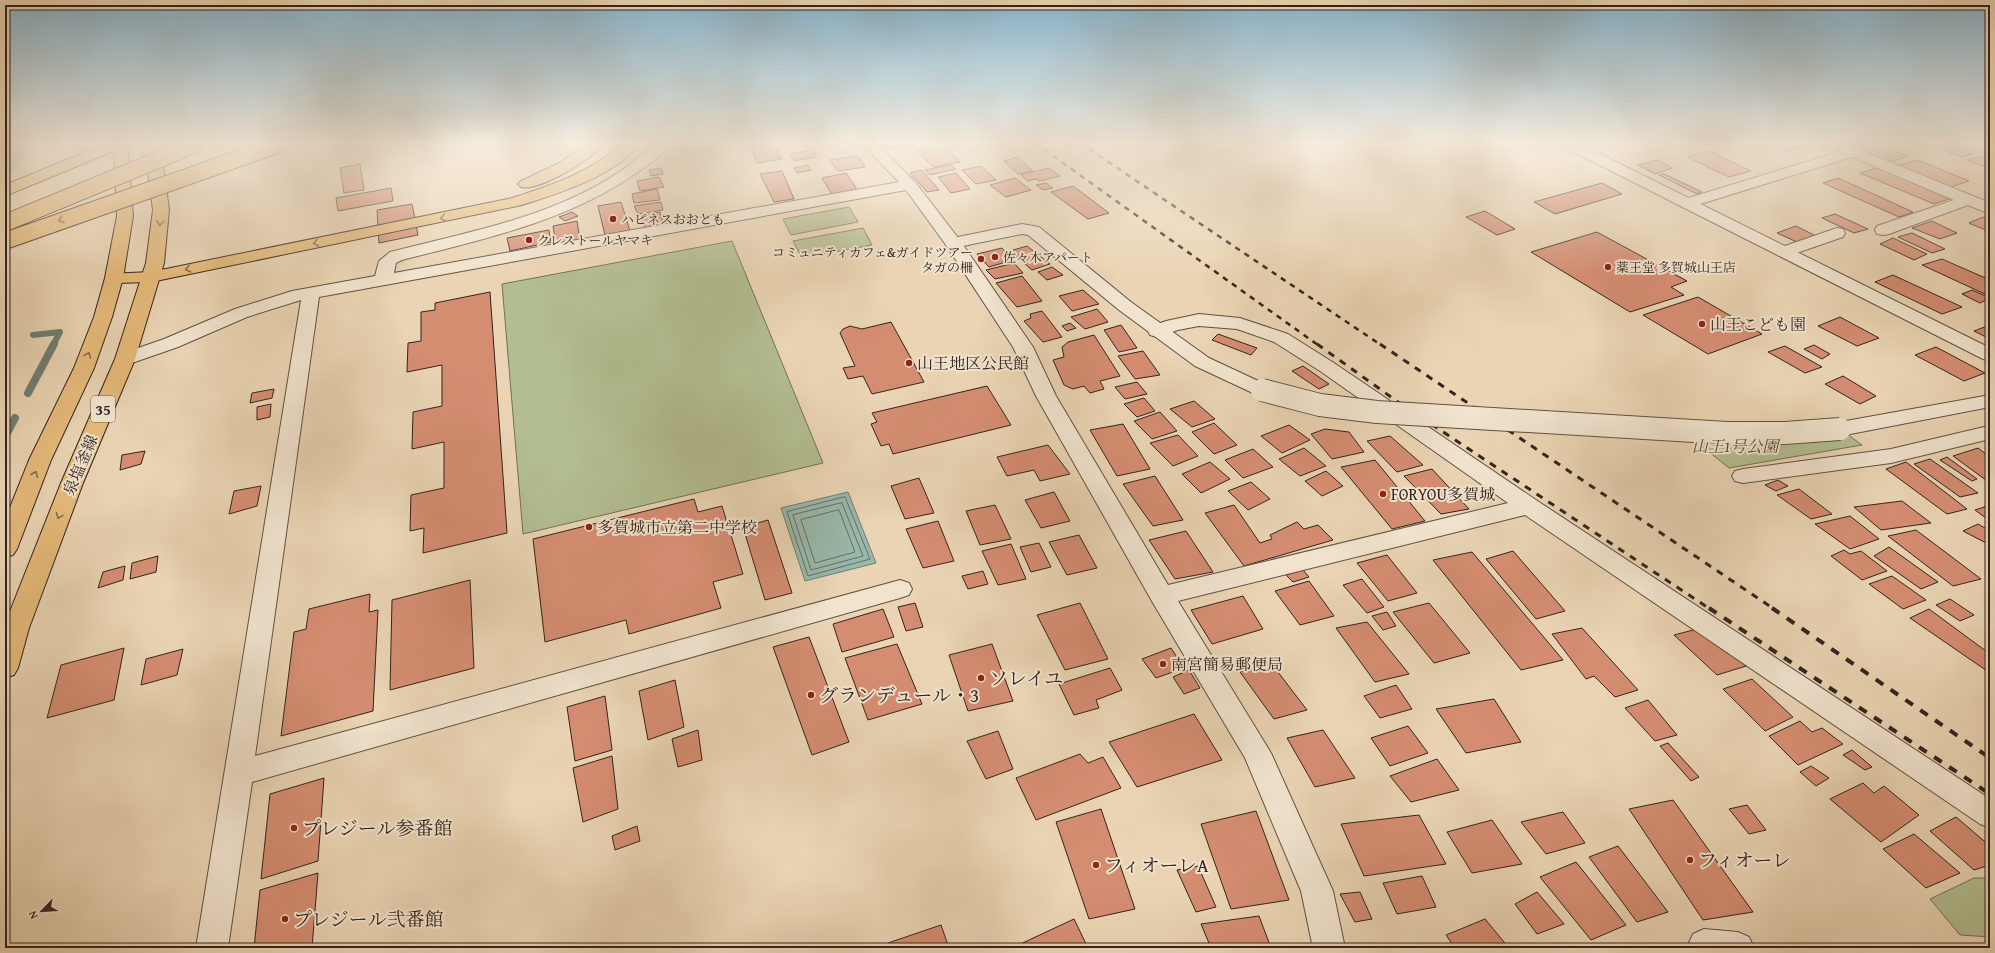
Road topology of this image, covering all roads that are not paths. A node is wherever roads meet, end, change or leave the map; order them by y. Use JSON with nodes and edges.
{"nodes":[{"id":1,"x":58,"y":187,"type":"edge"},
{"id":2,"x":91,"y":187,"type":"edge"},
{"id":3,"x":123,"y":187,"type":"edge"},
{"id":4,"x":157,"y":187,"type":"edge"},
{"id":5,"x":158,"y":187,"type":"edge"},
{"id":6,"x":511,"y":187,"type":"edge"},
{"id":7,"x":559,"y":187,"type":"edge"},
{"id":8,"x":603,"y":187,"type":"edge"},
{"id":9,"x":896,"y":187,"type":"edge"},
{"id":10,"x":912,"y":187,"type":"edge"},
{"id":11,"x":1657,"y":187,"type":"edge"},
{"id":12,"x":1738,"y":187,"type":"edge"},
{"id":13,"x":1938,"y":187,"type":"edge"},
{"id":14,"x":1968,"y":200,"type":"junction"},
{"id":15,"x":1688,"y":203,"type":"junction"},
{"id":16,"x":5,"y":209,"type":"edge"},
{"id":17,"x":1990,"y":209,"type":"edge"},
{"id":18,"x":5,"y":223,"type":"edge"},
{"id":19,"x":1883,"y":230,"type":"dead end"},
{"id":20,"x":1837,"y":233,"type":"dead end"},
{"id":21,"x":5,"y":241,"type":"edge"},
{"id":22,"x":953,"y":243,"type":"junction"},
{"id":23,"x":1785,"y":252,"type":"junction"},
{"id":24,"x":153,"y":270,"type":"junction"},
{"id":25,"x":114,"y":278,"type":"junction"},
{"id":26,"x":383,"y":280,"type":"junction"},
{"id":27,"x":311,"y":292,"type":"junction"},
{"id":28,"x":1157,"y":331,"type":"junction"},
{"id":29,"x":1990,"y":355,"type":"edge"},
{"id":30,"x":125,"y":359,"type":"junction"},
{"id":31,"x":1990,"y":401,"type":"edge"},
{"id":32,"x":1988,"y":434,"type":"edge"},
{"id":33,"x":1743,"y":476,"type":"dead end"},
{"id":34,"x":1528,"y":506,"type":"junction"},
{"id":35,"x":5,"y":549,"type":"edge"},
{"id":36,"x":900,"y":589,"type":"dead end"},
{"id":37,"x":1162,"y":596,"type":"junction"},
{"id":38,"x":5,"y":668,"type":"edge"},
{"id":39,"x":238,"y":773,"type":"junction"},
{"id":40,"x":1990,"y":815,"type":"edge"},
{"id":41,"x":1704,"y":945,"type":"dead end"},
{"id":42,"x":212,"y":948,"type":"edge"},
{"id":43,"x":1329,"y":948,"type":"edge"},
{"id":44,"x":1738,"y":948,"type":"edge"}],
"edges":[{"from":1,"to":16,"type":"main road"},
{"from":2,"to":18,"type":"main road","bridge":true},
{"from":3,"to":25,"type":"main road","number":"35"},
{"from":4,"to":21,"type":"main road","one_way":true,"bridge":true},
{"from":5,"to":24,"type":"main road","name":"泉塩釜線","number":"35","one_way":true},
{"from":6,"to":24,"type":"main road"},
{"from":7,"to":24,"type":"main road","one_way":true},
{"from":8,"to":26,"type":"street"},
{"from":9,"to":26,"type":"street"},
{"from":10,"to":22,"type":"street"},
{"from":11,"to":15,"type":"street"},
{"from":12,"to":15,"type":"street"},
{"from":13,"to":14,"type":"street"},
{"from":14,"to":17,"type":"street"},
{"from":14,"to":19,"type":"street"},
{"from":15,"to":23,"type":"street"},
{"from":20,"to":23,"type":"street"},
{"from":22,"to":28,"type":"street"},
{"from":22,"to":37,"type":"street"},
{"from":23,"to":29,"type":"street"},
{"from":24,"to":25,"type":"main road"},
{"from":24,"to":30,"type":"main road","name":"泉塩釜線","number":"35"},
{"from":35,"to":25,"type":"main road","number":"35","one_way":true},
{"from":26,"to":27,"type":"street"},
{"from":27,"to":30,"type":"street"},
{"from":27,"to":39,"type":"street"},
{"from":28,"to":31,"type":"street","bridge":true},
{"from":28,"to":34,"type":"street"},
{"from":30,"to":38,"type":"main road","name":"泉塩釜線","number":"35","one_way":true},
{"from":32,"to":33,"type":"street"},
{"from":34,"to":37,"type":"street"},
{"from":34,"to":40,"type":"street"},
{"from":36,"to":39,"type":"street"},
{"from":37,"to":43,"type":"street"},
{"from":39,"to":42,"type":"street"},
{"from":41,"to":44,"type":"street"}]}
